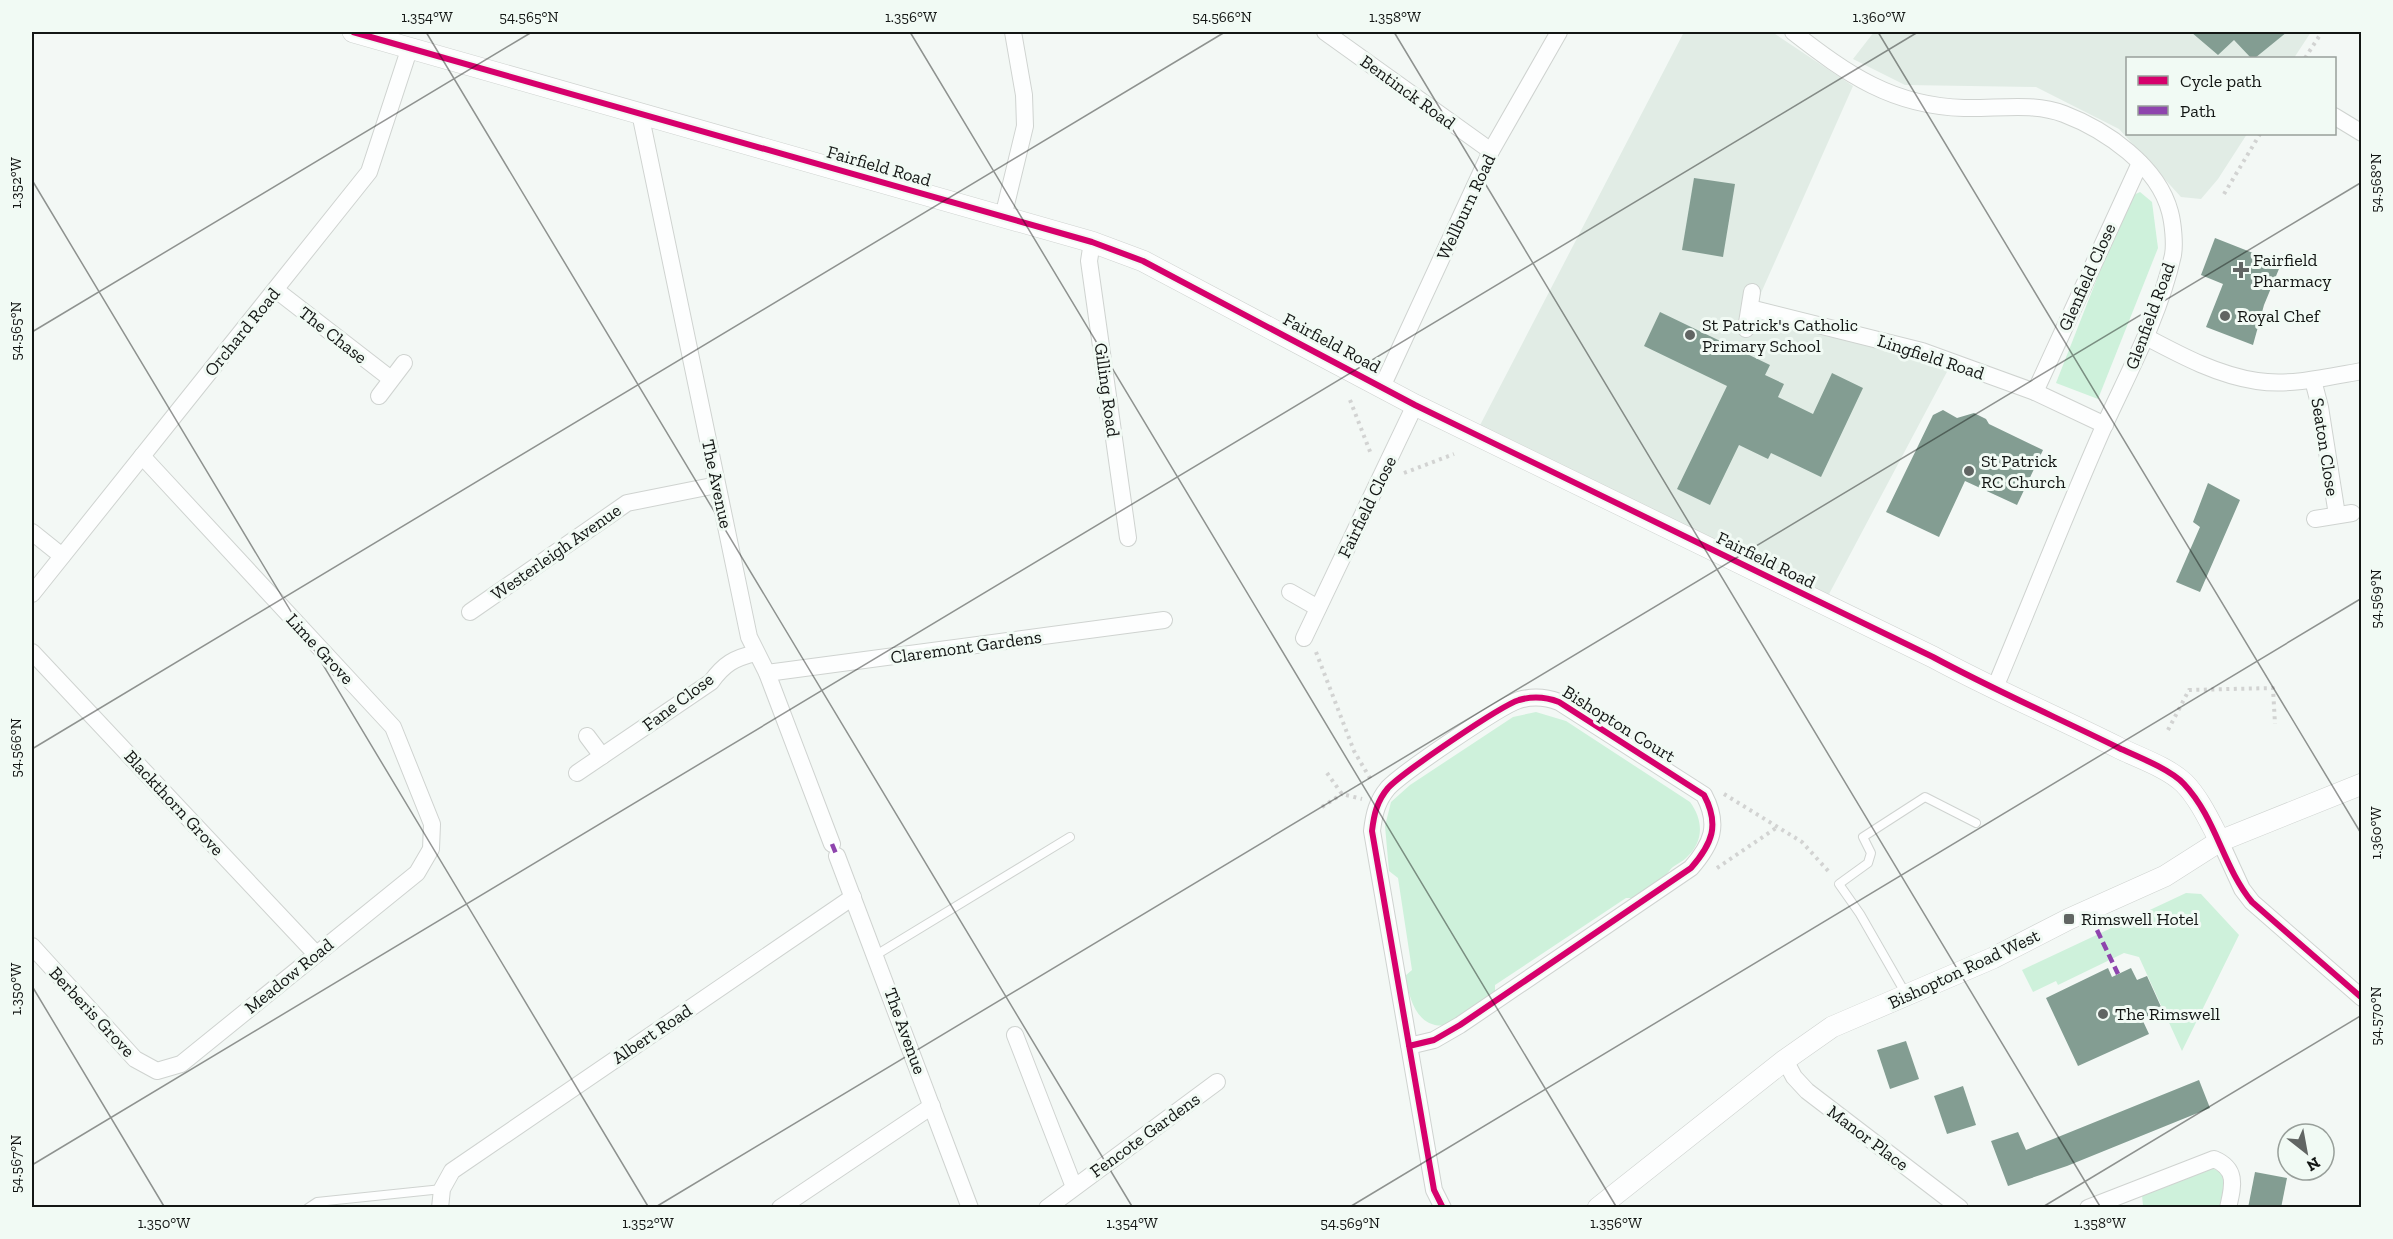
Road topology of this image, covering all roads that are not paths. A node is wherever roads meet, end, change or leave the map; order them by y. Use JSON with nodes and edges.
{"nodes":[{"id":1,"x":353,"y":32,"type":"edge"},
{"id":2,"x":1013,"y":32,"type":"edge"},
{"id":3,"x":1325,"y":32,"type":"edge"},
{"id":4,"x":1559,"y":32,"type":"edge"},
{"id":5,"x":1793,"y":32,"type":"edge"},
{"id":6,"x":410,"y":47,"type":"junction"},
{"id":7,"x":640,"y":113,"type":"junction"},
{"id":8,"x":2336,"y":117,"type":"edge"},
{"id":9,"x":2361,"y":133,"type":"edge"},
{"id":10,"x":1491,"y":151,"type":"junction"},
{"id":11,"x":2140,"y":162,"type":"junction"},
{"id":12,"x":1003,"y":217,"type":"junction"},
{"id":13,"x":1092,"y":242,"type":"junction"},
{"id":14,"x":276,"y":290,"type":"junction"},
{"id":15,"x":1746,"y":329,"type":"dead end"},
{"id":16,"x":2146,"y":337,"type":"junction"},
{"id":17,"x":404,"y":363,"type":"dead end"},
{"id":18,"x":2361,"y":370,"type":"edge"},
{"id":19,"x":391,"y":379,"type":"junction"},
{"id":20,"x":2313,"y":380,"type":"junction"},
{"id":21,"x":1382,"y":387,"type":"junction"},
{"id":22,"x":2035,"y":392,"type":"junction"},
{"id":23,"x":379,"y":396,"type":"dead end"},
{"id":24,"x":1415,"y":405,"type":"junction"},
{"id":25,"x":2105,"y":425,"type":"junction"},
{"id":26,"x":142,"y":456,"type":"junction"},
{"id":27,"x":717,"y":485,"type":"junction"},
{"id":28,"x":2315,"y":519,"type":"dead end"},
{"id":29,"x":32,"y":532,"type":"edge"},
{"id":30,"x":1128,"y":538,"type":"dead end"},
{"id":31,"x":62,"y":556,"type":"junction"},
{"id":32,"x":1290,"y":592,"type":"dead end"},
{"id":33,"x":32,"y":594,"type":"edge"},
{"id":34,"x":1318,"y":608,"type":"junction"},
{"id":35,"x":470,"y":612,"type":"dead end"},
{"id":36,"x":1164,"y":620,"type":"dead end"},
{"id":37,"x":1304,"y":638,"type":"road end"},
{"id":38,"x":32,"y":651,"type":"edge"},
{"id":39,"x":756,"y":653,"type":"junction"},
{"id":40,"x":767,"y":674,"type":"junction"},
{"id":41,"x":1994,"y":690,"type":"junction"},
{"id":42,"x":587,"y":736,"type":"dead end"},
{"id":43,"x":602,"y":756,"type":"junction"},
{"id":44,"x":577,"y":773,"type":"dead end"},
{"id":45,"x":2361,"y":784,"type":"edge"},
{"id":46,"x":1976,"y":823,"type":"dead end"},
{"id":47,"x":1070,"y":837,"type":"dead end"},
{"id":48,"x":2220,"y":841,"type":"junction"},
{"id":49,"x":417,"y":873,"type":"joint"},
{"id":50,"x":854,"y":897,"type":"junction"},
{"id":51,"x":32,"y":946,"type":"edge"},
{"id":52,"x":316,"y":954,"type":"junction"},
{"id":53,"x":876,"y":955,"type":"junction"},
{"id":54,"x":1907,"y":996,"type":"junction"},
{"id":55,"x":2361,"y":998,"type":"edge"},
{"id":56,"x":1015,"y":1035,"type":"dead end"},
{"id":57,"x":1409,"y":1046,"type":"junction"},
{"id":58,"x":1785,"y":1060,"type":"junction"},
{"id":59,"x":157,"y":1071,"type":"joint"},
{"id":60,"x":1217,"y":1082,"type":"dead end"},
{"id":61,"x":932,"y":1106,"type":"junction"},
{"id":62,"x":1074,"y":1187,"type":"junction"},
{"id":63,"x":442,"y":1189,"type":"junction"},
{"id":64,"x":2120,"y":1202,"type":"edge"},
{"id":65,"x":308,"y":1208,"type":"edge"},
{"id":66,"x":440,"y":1208,"type":"edge"},
{"id":67,"x":780,"y":1208,"type":"edge"},
{"id":68,"x":970,"y":1208,"type":"edge"},
{"id":69,"x":1047,"y":1208,"type":"edge"},
{"id":70,"x":1443,"y":1208,"type":"edge"},
{"id":71,"x":1598,"y":1208,"type":"edge"},
{"id":72,"x":1960,"y":1208,"type":"edge"},
{"id":73,"x":2088,"y":1208,"type":"edge"},
{"id":74,"x":2228,"y":1208,"type":"edge"}],
"edges":[{"from":1,"to":6,"type":"street","name":"Fairfield Road"},
{"from":2,"to":12,"type":"street"},
{"from":3,"to":10,"type":"street","name":"Bentinck Road"},
{"from":4,"to":10,"type":"street","name":"Wellburn Road"},
{"from":5,"to":11,"type":"street","name":"Glenfield Road"},
{"from":6,"to":7,"type":"street","name":"Fairfield Road"},
{"from":6,"to":14,"type":"street","name":"Orchard Road"},
{"from":7,"to":12,"type":"street","name":"Fairfield Road"},
{"from":7,"to":27,"type":"street","name":"The Avenue"},
{"from":8,"to":9,"type":"street"},
{"from":10,"to":21,"type":"street","name":"Wellburn Road"},
{"from":11,"to":16,"type":"street","name":"Glenfield Road"},
{"from":11,"to":22,"type":"street","name":"Glenfield Close"},
{"from":12,"to":13,"type":"street","name":"Fairfield Road"},
{"from":13,"to":21,"type":"street","name":"Fairfield Road"},
{"from":13,"to":30,"type":"street","name":"Gilling Road"},
{"from":14,"to":19,"type":"street","name":"The Chase"},
{"from":14,"to":26,"type":"street","name":"Orchard Road"},
{"from":15,"to":22,"type":"street","name":"Lingfield Road"},
{"from":16,"to":20,"type":"street"},
{"from":16,"to":25,"type":"street","name":"Glenfield Road"},
{"from":17,"to":19,"type":"street"},
{"from":18,"to":20,"type":"street"},
{"from":19,"to":23,"type":"street"},
{"from":20,"to":28,"type":"street","name":"Seaton Close"},
{"from":21,"to":24,"type":"street","name":"Fairfield Road"},
{"from":22,"to":25,"type":"street","name":"Lingfield Road"},
{"from":24,"to":34,"type":"street","name":"Fairfield Close"},
{"from":24,"to":41,"type":"street","name":"Fairfield Road"},
{"from":25,"to":41,"type":"street","name":"Glenfield Road"},
{"from":26,"to":31,"type":"street","name":"Orchard Road"},
{"from":26,"to":49,"type":"street","name":"Lime Grove"},
{"from":27,"to":35,"type":"street","name":"Westerleigh Avenue"},
{"from":27,"to":39,"type":"street","name":"The Avenue"},
{"from":29,"to":31,"type":"street"},
{"from":31,"to":33,"type":"street","name":"Orchard Road"},
{"from":32,"to":34,"type":"street"},
{"from":34,"to":37,"type":"street","name":"Fairfield Close"},
{"from":36,"to":40,"type":"street","name":"Claremont Gardens"},
{"from":38,"to":52,"type":"street","name":"Blackthorn Grove"},
{"from":39,"to":40,"type":"street","name":"The Avenue"},
{"from":39,"to":43,"type":"street","name":"Fane Close"},
{"from":40,"to":50,"type":"street","name":"The Avenue"},
{"from":41,"to":48,"type":"street","name":"Fairfield Road"},
{"from":42,"to":43,"type":"street"},
{"from":43,"to":44,"type":"street","name":"Fane Close"},
{"from":45,"to":48,"type":"street","name":"Bishopton Road West"},
{"from":46,"to":54,"type":"lane"},
{"from":47,"to":53,"type":"lane"},
{"from":48,"to":54,"type":"street","name":"Bishopton Road West"},
{"from":48,"to":55,"type":"street"},
{"from":49,"to":52,"type":"street","name":"Meadow Road"},
{"from":50,"to":53,"type":"street","name":"The Avenue"},
{"from":50,"to":63,"type":"street","name":"Albert Road"},
{"from":51,"to":59,"type":"street","name":"Berberis Grove"},
{"from":52,"to":59,"type":"street","name":"Meadow Road"},
{"from":53,"to":61,"type":"street","name":"The Avenue"},
{"from":54,"to":58,"type":"street","name":"Bishopton Road West"},
{"from":56,"to":62,"type":"street","name":"Fencote Gardens"},
{"from":57,"to":57,"type":"street","name":"Bishopton Court"},
{"from":57,"to":70,"type":"street","name":"Bishopton Court"},
{"from":58,"to":71,"type":"street","name":"Bishopton Road West"},
{"from":58,"to":72,"type":"street","name":"Manor Place"},
{"from":60,"to":62,"type":"street","name":"Fencote Gardens"},
{"from":61,"to":67,"type":"street"},
{"from":61,"to":68,"type":"street","name":"The Avenue"},
{"from":62,"to":69,"type":"street","name":"Fencote Gardens"},
{"from":63,"to":65,"type":"lane"},
{"from":63,"to":66,"type":"street"},
{"from":64,"to":73,"type":"street"},
{"from":64,"to":74,"type":"street"}]}
